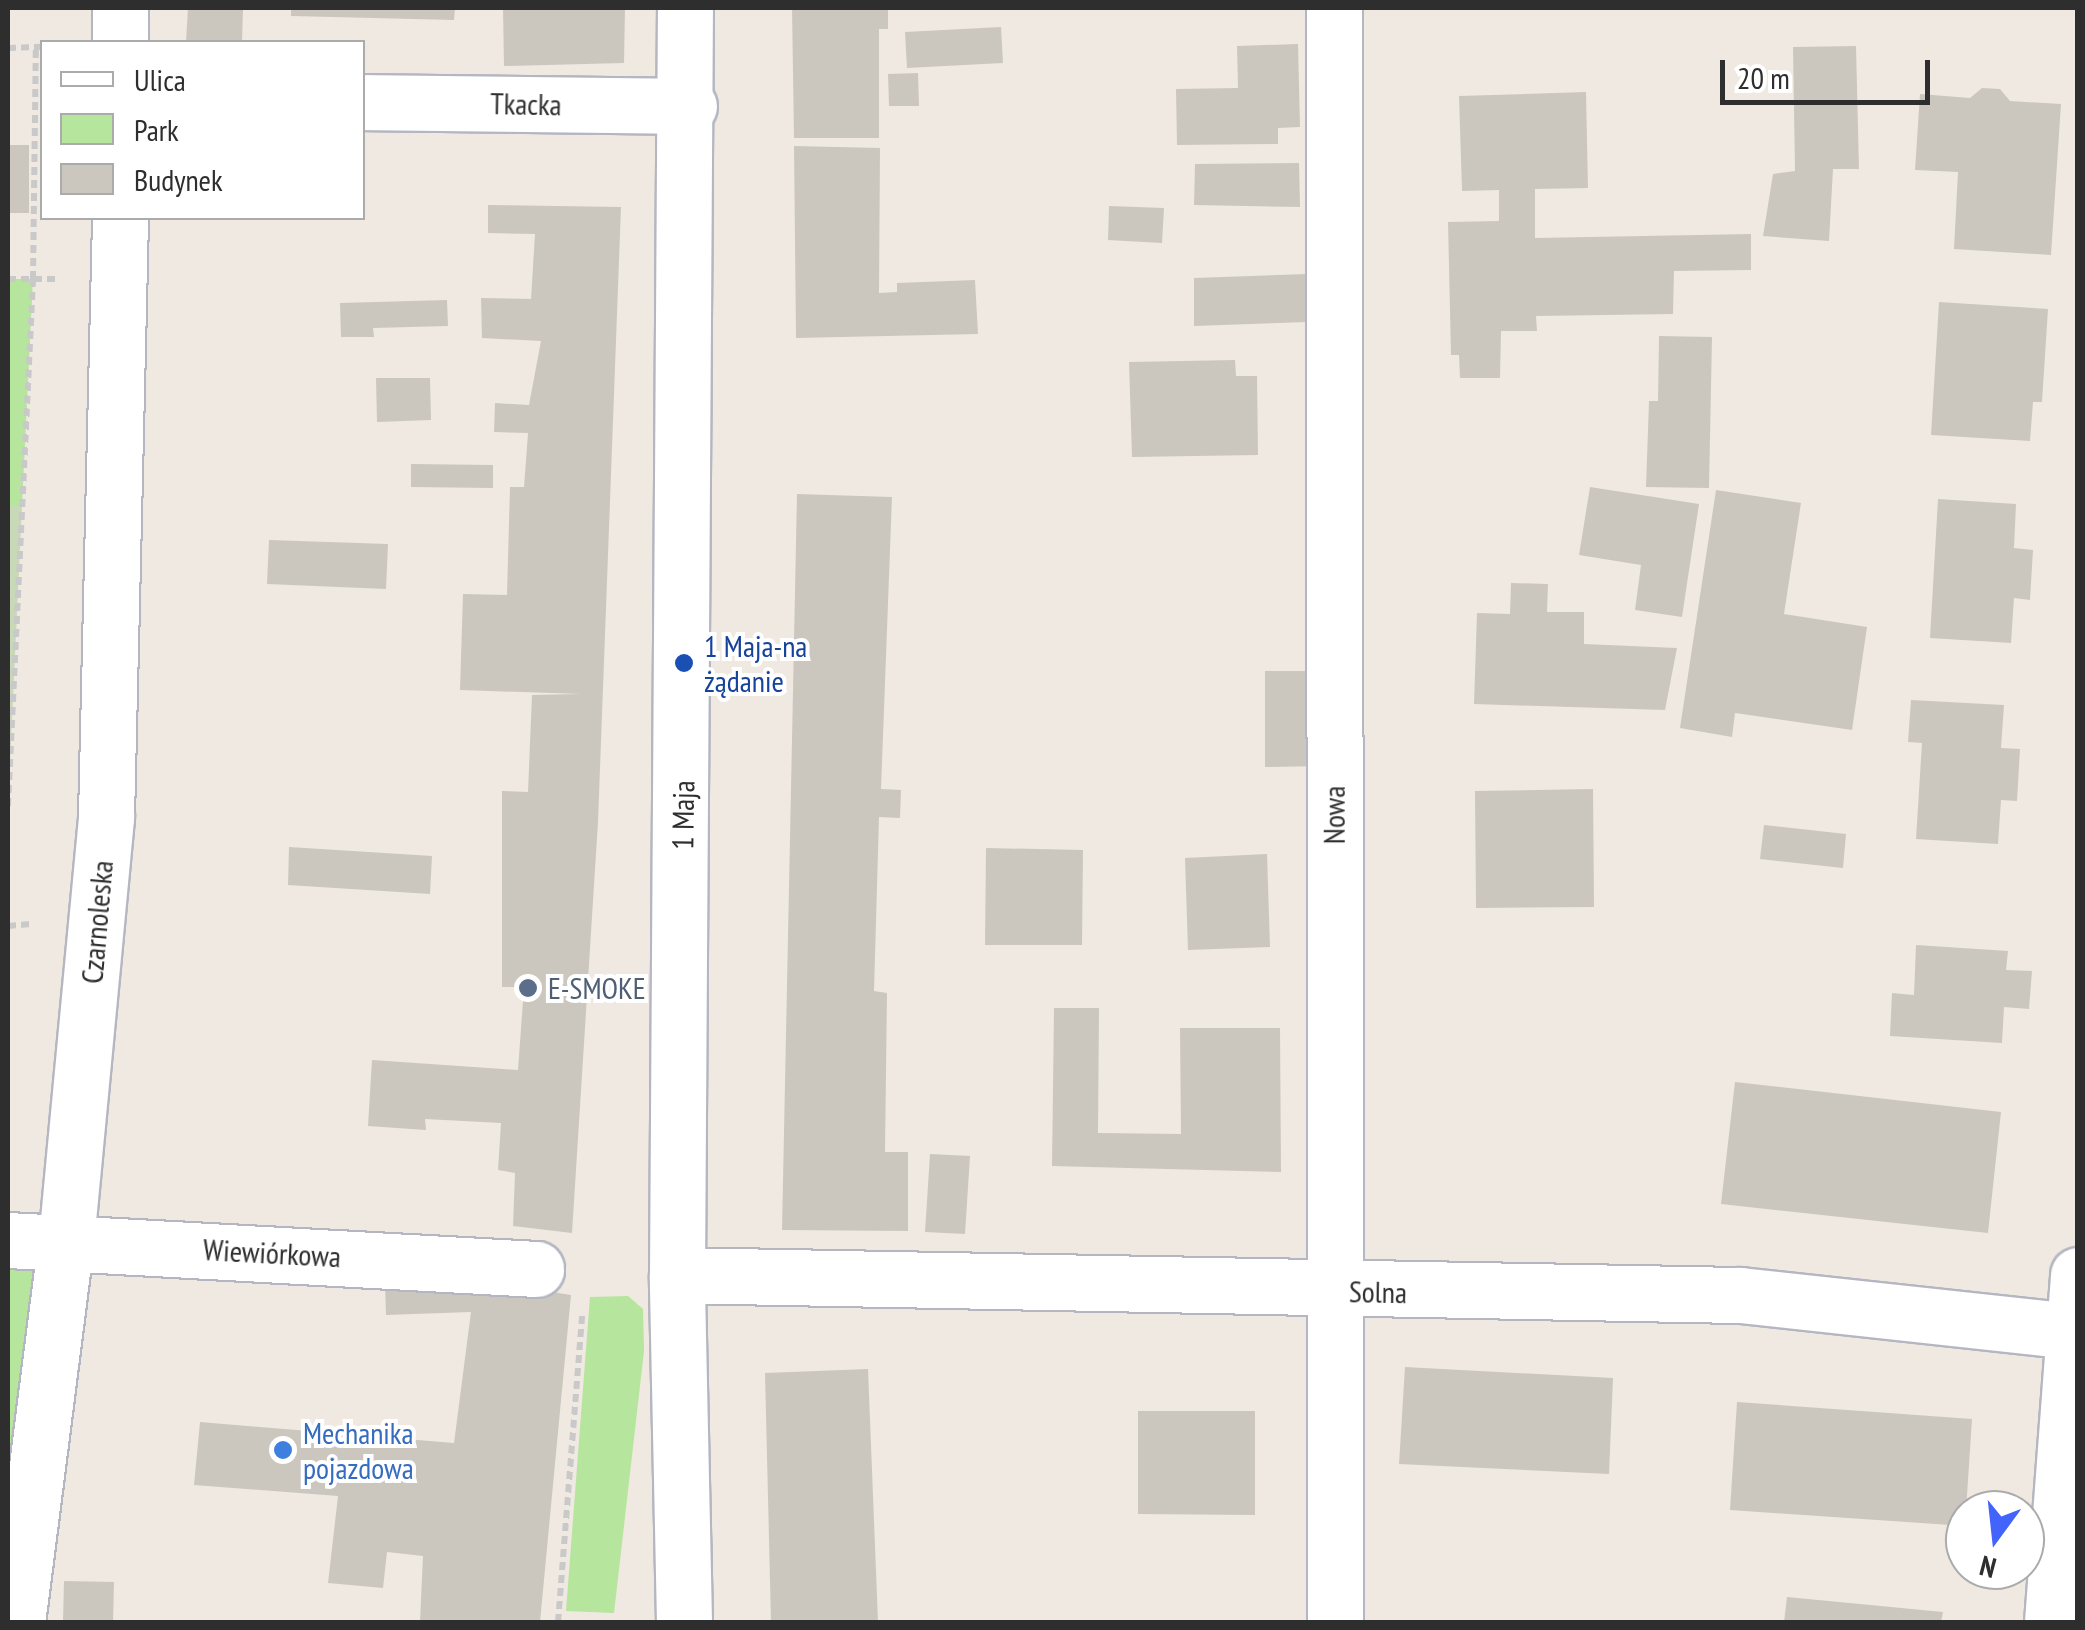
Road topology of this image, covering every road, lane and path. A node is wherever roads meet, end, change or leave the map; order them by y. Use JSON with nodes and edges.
{"nodes":[{"id":1,"x":120,"y":8,"type":"edge"},
{"id":2,"x":685,"y":8,"type":"edge"},
{"id":3,"x":1334,"y":8,"type":"edge"},
{"id":4,"x":120,"y":40,"type":"edge"},
{"id":5,"x":39,"y":47,"type":"edge"},
{"id":6,"x":8,"y":48,"type":"edge"},
{"id":7,"x":365,"y":102,"type":"edge"},
{"id":8,"x":689,"y":106,"type":"junction"},
{"id":9,"x":120,"y":220,"type":"edge"},
{"id":10,"x":11,"y":632,"type":"edge"},
{"id":11,"x":8,"y":806,"type":"edge"},
{"id":12,"x":8,"y":1240,"type":"edge"},
{"id":13,"x":66,"y":1241,"type":"junction"},
{"id":14,"x":536,"y":1269,"type":"dead end"},
{"id":15,"x":2078,"y":1274,"type":"edge"},
{"id":16,"x":677,"y":1275,"type":"junction"},
{"id":17,"x":1334,"y":1291,"type":"junction"},
{"id":18,"x":582,"y":1310,"type":"dead end"},
{"id":19,"x":2074,"y":1332,"type":"edge"},
{"id":20,"x":17,"y":1622,"type":"edge"},
{"id":21,"x":558,"y":1622,"type":"edge"},
{"id":22,"x":684,"y":1622,"type":"edge"},
{"id":23,"x":1335,"y":1622,"type":"edge"},
{"id":24,"x":2052,"y":1622,"type":"edge"}],
"edges":[{"from":1,"to":4,"type":"street"},
{"from":2,"to":8,"type":"street","name":"1 Maja"},
{"from":3,"to":17,"type":"street","name":"Nowa"},
{"from":5,"to":6,"type":"path"},
{"from":5,"to":10,"type":"path"},
{"from":7,"to":8,"type":"street","name":"Tkacka"},
{"from":8,"to":16,"type":"street","name":"1 Maja"},
{"from":9,"to":13,"type":"street","name":"Czarnoleska"},
{"from":10,"to":11,"type":"path"},
{"from":12,"to":13,"type":"street","name":"Wiewiórkowa"},
{"from":13,"to":14,"type":"street","name":"Wiewiórkowa"},
{"from":13,"to":20,"type":"street","name":"Czarnoleska"},
{"from":15,"to":19,"type":"street"},
{"from":16,"to":17,"type":"street","name":"Solna"},
{"from":16,"to":22,"type":"street","name":"1 Maja"},
{"from":17,"to":19,"type":"street","name":"Solna"},
{"from":17,"to":23,"type":"street","name":"Nowa"},
{"from":18,"to":21,"type":"path"},
{"from":19,"to":24,"type":"street"}]}
